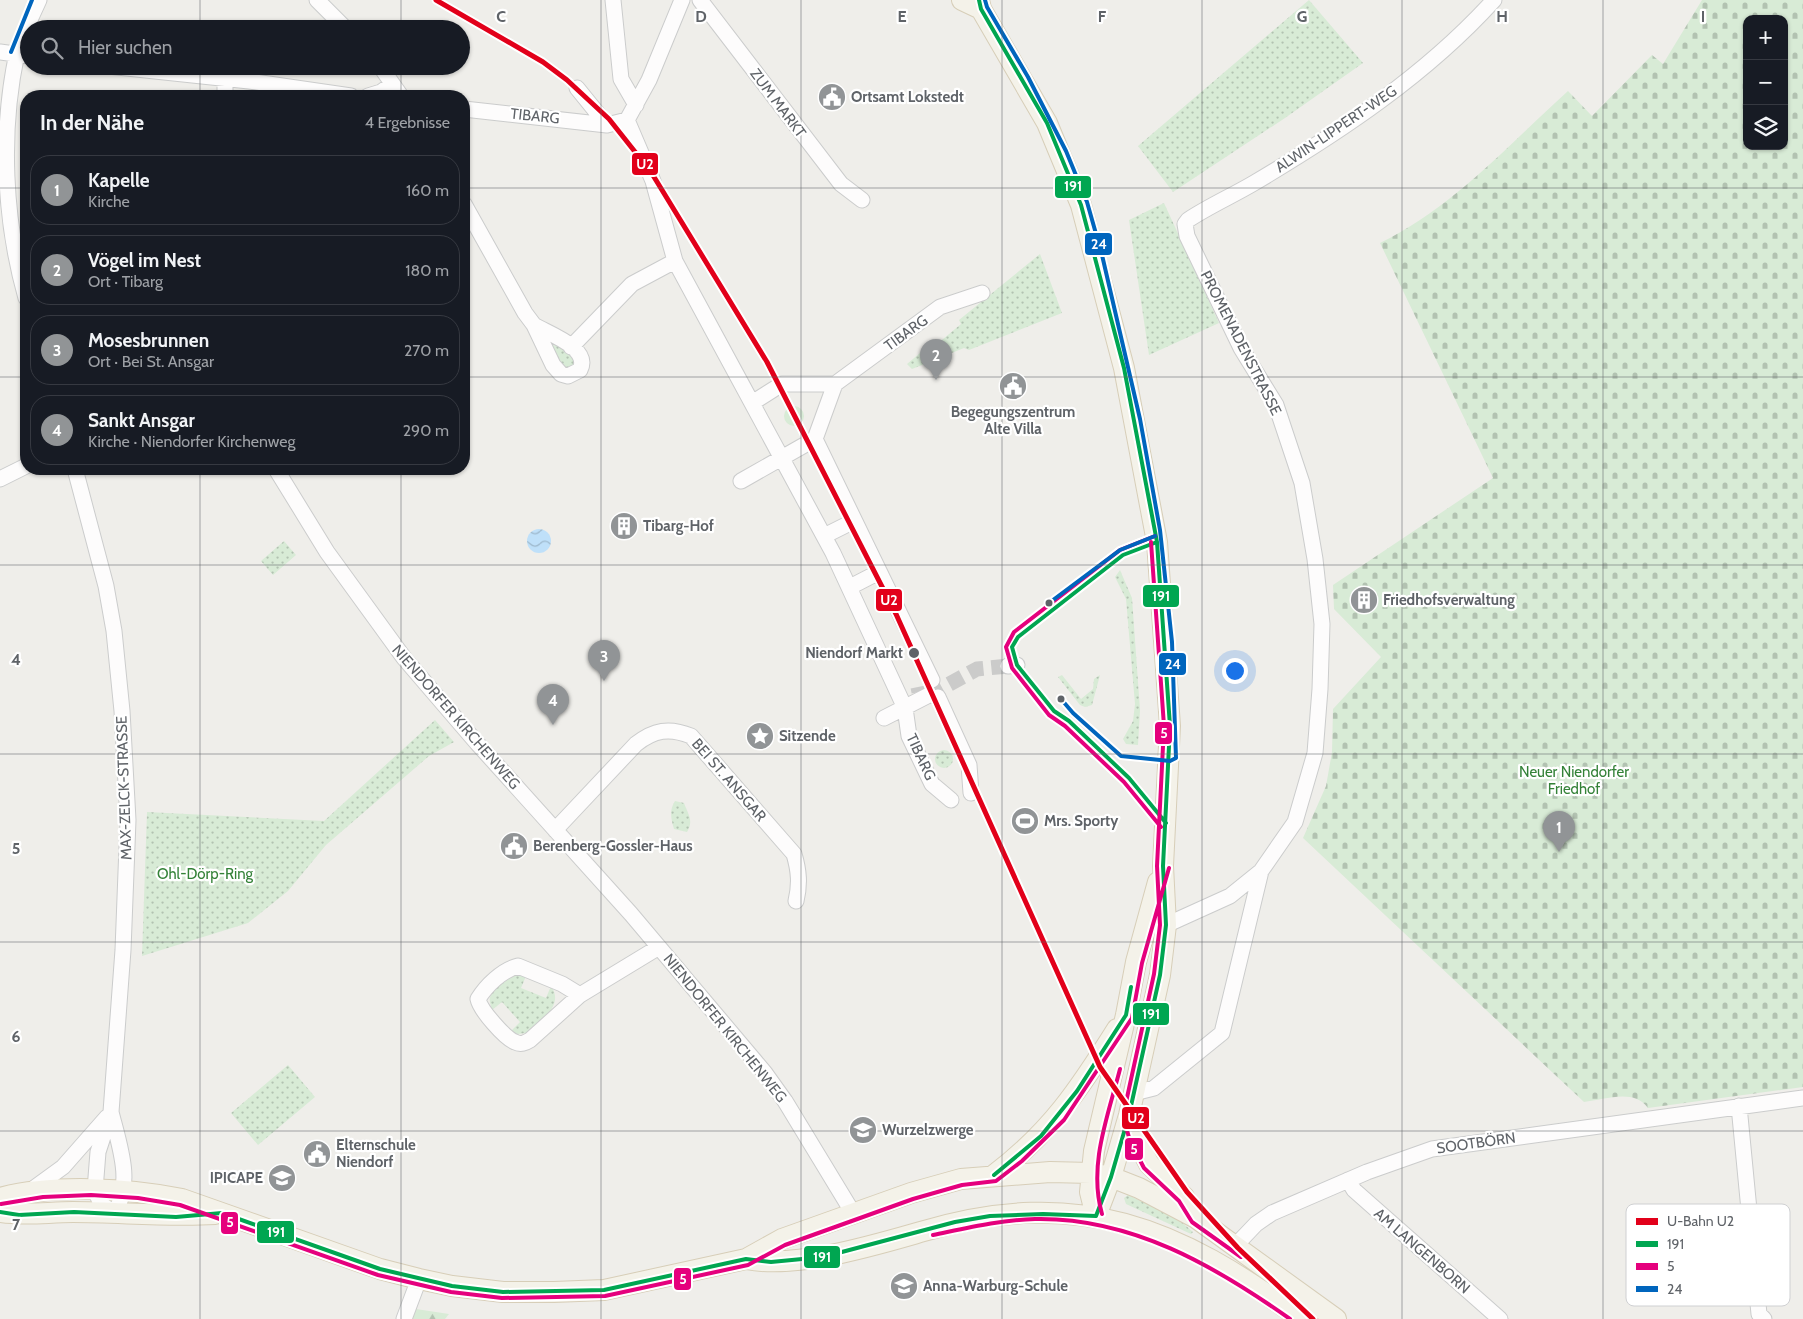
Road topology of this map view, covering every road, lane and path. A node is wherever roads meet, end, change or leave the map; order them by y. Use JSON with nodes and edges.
{"nodes":[{"id":1,"x":39,"y":0,"type":"edge"},
{"id":2,"x":317,"y":0,"type":"edge"},
{"id":3,"x":613,"y":0,"type":"edge"},
{"id":4,"x":682,"y":0,"type":"edge"},
{"id":5,"x":700,"y":0,"type":"edge"},
{"id":6,"x":962,"y":0,"type":"edge"},
{"id":7,"x":1494,"y":0,"type":"edge"},
{"id":8,"x":980,"y":5,"type":"edge"},
{"id":9,"x":33,"y":20,"type":"edge"},
{"id":10,"x":337,"y":20,"type":"edge"},
{"id":11,"x":0,"y":52,"type":"edge"},
{"id":12,"x":20,"y":55,"type":"edge"},
{"id":13,"x":20,"y":65,"type":"edge"},
{"id":14,"x":189,"y":75,"type":"edge"},
{"id":15,"x":386,"y":75,"type":"edge"},
{"id":16,"x":225,"y":79,"type":"junction"},
{"id":17,"x":577,"y":88,"type":"dead end"},
{"id":18,"x":225,"y":90,"type":"edge"},
{"id":19,"x":307,"y":90,"type":"edge"},
{"id":20,"x":397,"y":90,"type":"edge"},
{"id":21,"x":636,"y":105,"type":"junction"},
{"id":22,"x":470,"y":110,"type":"edge"},
{"id":23,"x":627,"y":120,"type":"junction"},
{"id":24,"x":606,"y":125,"type":"junction"},
{"id":25,"x":862,"y":200,"type":"dead end"},
{"id":26,"x":470,"y":215,"type":"edge"},
{"id":27,"x":1188,"y":220,"type":"joint"},
{"id":28,"x":675,"y":261,"type":"junction"},
{"id":29,"x":20,"y":277,"type":"edge"},
{"id":30,"x":982,"y":293,"type":"dead end"},
{"id":31,"x":534,"y":325,"type":"junction"},
{"id":32,"x":571,"y":347,"type":"junction"},
{"id":33,"x":835,"y":384,"type":"junction"},
{"id":34,"x":752,"y":403,"type":"junction"},
{"id":35,"x":815,"y":439,"type":"junction"},
{"id":36,"x":782,"y":458,"type":"junction"},
{"id":37,"x":20,"y":469,"type":"edge"},
{"id":38,"x":77,"y":475,"type":"edge"},
{"id":39,"x":280,"y":475,"type":"edge"},
{"id":40,"x":0,"y":479,"type":"edge"},
{"id":41,"x":741,"y":480,"type":"dead end"},
{"id":42,"x":854,"y":521,"type":"junction"},
{"id":43,"x":824,"y":536,"type":"junction"},
{"id":44,"x":879,"y":572,"type":"junction"},
{"id":45,"x":850,"y":587,"type":"junction"},
{"id":46,"x":932,"y":680,"type":"tunnel mouth"},
{"id":47,"x":905,"y":708,"type":"junction"},
{"id":48,"x":884,"y":718,"type":"dead end"},
{"id":49,"x":970,"y":793,"type":"dead end"},
{"id":50,"x":950,"y":800,"type":"dead end"},
{"id":51,"x":555,"y":830,"type":"junction"},
{"id":52,"x":1163,"y":866,"type":"junction"},
{"id":53,"x":1261,"y":871,"type":"junction"},
{"id":54,"x":796,"y":902,"type":"dead end"},
{"id":55,"x":1166,"y":925,"type":"junction"},
{"id":56,"x":659,"y":947,"type":"junction"},
{"id":57,"x":580,"y":995,"type":"junction"},
{"id":58,"x":1126,"y":1015,"type":"junction"},
{"id":59,"x":1134,"y":1093,"type":"junction"},
{"id":60,"x":1803,"y":1098,"type":"edge"},
{"id":61,"x":1739,"y":1106,"type":"junction"},
{"id":62,"x":111,"y":1112,"type":"junction"},
{"id":63,"x":1129,"y":1115,"type":"junction"},
{"id":64,"x":1091,"y":1173,"type":"junction"},
{"id":65,"x":994,"y":1175,"type":"junction"},
{"id":66,"x":1112,"y":1177,"type":"junction"},
{"id":67,"x":1348,"y":1180,"type":"junction"},
{"id":68,"x":95,"y":1190,"type":"junction"},
{"id":69,"x":124,"y":1190,"type":"junction"},
{"id":70,"x":24,"y":1194,"type":"junction"},
{"id":71,"x":0,"y":1198,"type":"edge"},
{"id":72,"x":1748,"y":1204,"type":"edge"},
{"id":73,"x":0,"y":1212,"type":"edge"},
{"id":74,"x":114,"y":1213,"type":"junction"},
{"id":75,"x":222,"y":1213,"type":"junction"},
{"id":76,"x":853,"y":1213,"type":"junction"},
{"id":77,"x":1096,"y":1216,"type":"junction"},
{"id":78,"x":1196,"y":1218,"type":"junction"},
{"id":79,"x":1236,"y":1245,"type":"junction"},
{"id":80,"x":746,"y":1258,"type":"junction"},
{"id":81,"x":419,"y":1278,"type":"junction"},
{"id":82,"x":1758,"y":1306,"type":"edge"},
{"id":83,"x":404,"y":1319,"type":"edge"},
{"id":84,"x":1302,"y":1319,"type":"edge"},
{"id":85,"x":1336,"y":1319,"type":"edge"},
{"id":86,"x":1500,"y":1319,"type":"edge"},
{"id":87,"x":1764,"y":1319,"type":"edge"}],
"edges":[{"from":1,"to":9,"type":"street"},
{"from":2,"to":10,"type":"street"},
{"from":3,"to":21,"type":"street"},
{"from":4,"to":21,"type":"street"},
{"from":5,"to":25,"type":"street","name":"ZUM MARKT"},
{"from":6,"to":8,"type":"main road"},
{"from":7,"to":27,"type":"street","name":"ALWIN-LIPPERT-WEG"},
{"from":8,"to":52,"type":"main road"},
{"from":11,"to":12,"type":"street"},
{"from":13,"to":29,"type":"street"},
{"from":14,"to":16,"type":"street"},
{"from":15,"to":20,"type":"street"},
{"from":16,"to":18,"type":"street"},
{"from":16,"to":19,"type":"street"},
{"from":17,"to":24,"type":"street"},
{"from":21,"to":23,"type":"street"},
{"from":22,"to":24,"type":"street","name":"TIBARG"},
{"from":23,"to":24,"type":"street","name":"TIBARG"},
{"from":23,"to":28,"type":"street","name":"TIBARG"},
{"from":26,"to":31,"type":"street"},
{"from":27,"to":53,"type":"street","name":"PROMENADENSTRASSE"},
{"from":28,"to":32,"type":"street"},
{"from":28,"to":34,"type":"street","name":"TIBARG"},
{"from":30,"to":33,"type":"street","name":"TIBARG"},
{"from":31,"to":32,"type":"street"},
{"from":31,"to":32,"type":"street"},
{"from":33,"to":34,"type":"street"},
{"from":33,"to":35,"type":"street"},
{"from":34,"to":36,"type":"street","name":"TIBARG"},
{"from":35,"to":36,"type":"street"},
{"from":35,"to":42,"type":"street"},
{"from":36,"to":41,"type":"street"},
{"from":36,"to":43,"type":"street","name":"TIBARG"},
{"from":37,"to":40,"type":"street"},
{"from":38,"to":62,"type":"street","name":"MAX-ZELCK-STRASSE"},
{"from":39,"to":51,"type":"street","name":"NIENDORFER KIRCHENWEG"},
{"from":42,"to":43,"type":"street"},
{"from":42,"to":44,"type":"street"},
{"from":43,"to":45,"type":"street","name":"TIBARG"},
{"from":44,"to":45,"type":"street"},
{"from":44,"to":46,"type":"street"},
{"from":45,"to":47,"type":"street","name":"TIBARG"},
{"from":47,"to":48,"type":"street"},
{"from":47,"to":49,"type":"street"},
{"from":47,"to":50,"type":"street","name":"TIBARG"},
{"from":51,"to":54,"type":"street","name":"BEI ST. ANSGAR"},
{"from":51,"to":56,"type":"street","name":"NIENDORFER KIRCHENWEG"},
{"from":52,"to":55,"type":"main road"},
{"from":52,"to":58,"type":"main road"},
{"from":53,"to":55,"type":"street","name":"PROMENADENSTRASSE"},
{"from":53,"to":59,"type":"street","name":"PROMENADENSTRASSE"},
{"from":55,"to":59,"type":"main road"},
{"from":56,"to":57,"type":"street","name":"NIENDORFER KIRCHENWEG"},
{"from":56,"to":76,"type":"street","name":"NIENDORFER KIRCHENWEG"},
{"from":57,"to":57,"type":"street","name":"NIENDORFER KIRCHENWEG"},
{"from":58,"to":64,"type":"main road"},
{"from":58,"to":65,"type":"main road"},
{"from":59,"to":63,"type":"main road"},
{"from":60,"to":61,"type":"street","name":"SOOTBÖRN"},
{"from":61,"to":67,"type":"street","name":"SOOTBÖRN"},
{"from":61,"to":72,"type":"street"},
{"from":62,"to":68,"type":"street","name":"MAX-ZELCK-STRASSE"},
{"from":62,"to":69,"type":"street","name":"MAX-ZELCK-STRASSE"},
{"from":62,"to":70,"type":"street"},
{"from":63,"to":66,"type":"main road"},
{"from":63,"to":78,"type":"main road"},
{"from":64,"to":65,"type":"main road"},
{"from":64,"to":66,"type":"main road"},
{"from":64,"to":77,"type":"main road"},
{"from":65,"to":76,"type":"main road"},
{"from":66,"to":77,"type":"main road"},
{"from":66,"to":78,"type":"main road"},
{"from":67,"to":79,"type":"street","name":"SOOTBÖRN"},
{"from":67,"to":86,"type":"street","name":"AM LANGENBORN"},
{"from":68,"to":69,"type":"main road"},
{"from":68,"to":70,"type":"main road"},
{"from":68,"to":74,"type":"street"},
{"from":69,"to":74,"type":"street","name":"MAX-ZELCK-STRASSE"},
{"from":69,"to":75,"type":"main road"},
{"from":70,"to":71,"type":"main road"},
{"from":73,"to":74,"type":"main road"},
{"from":74,"to":75,"type":"main road"},
{"from":75,"to":81,"type":"main road"},
{"from":76,"to":80,"type":"main road"},
{"from":77,"to":80,"type":"main road"},
{"from":77,"to":84,"type":"main road"},
{"from":78,"to":79,"type":"main road"},
{"from":79,"to":85,"type":"main road"},
{"from":80,"to":81,"type":"main road"},
{"from":81,"to":83,"type":"street"},
{"from":82,"to":87,"type":"street"}]}
